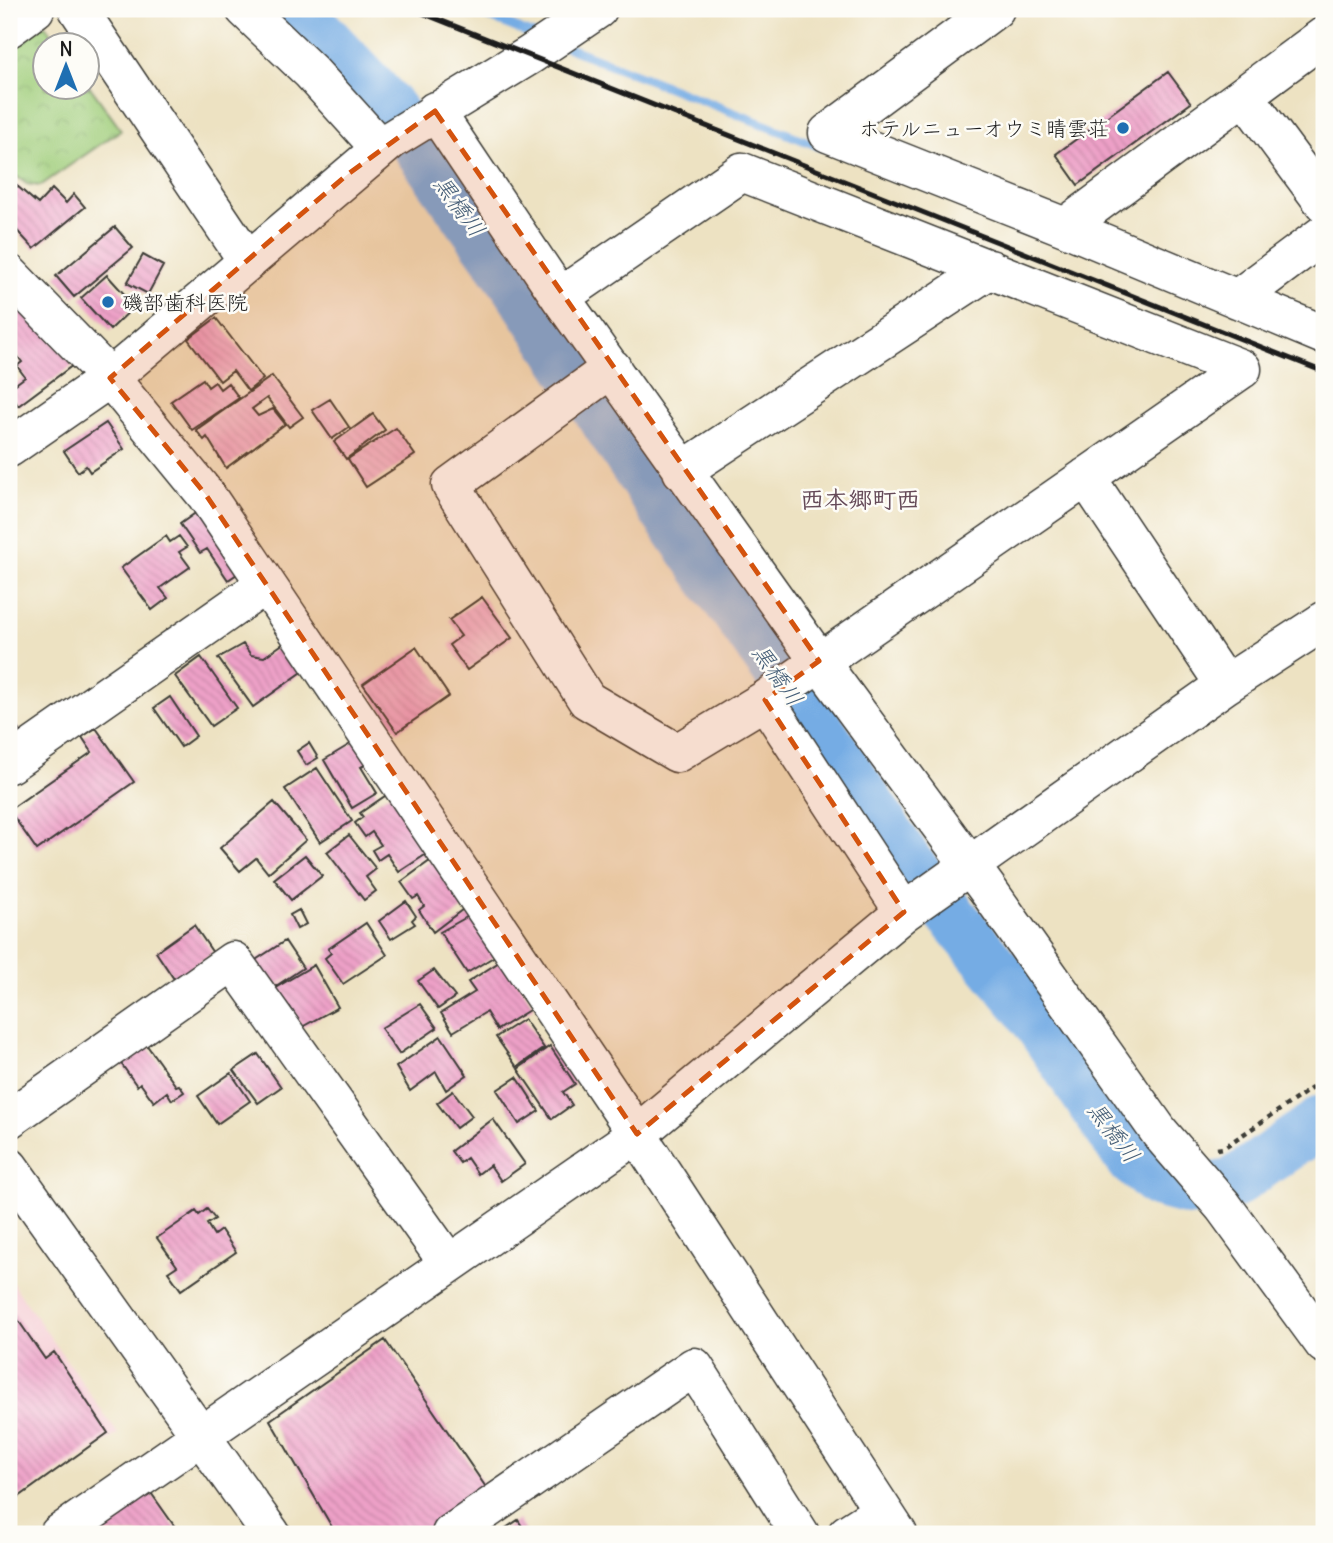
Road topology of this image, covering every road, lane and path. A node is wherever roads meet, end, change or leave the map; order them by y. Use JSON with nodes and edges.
{"nodes":[{"id":1,"x":35,"y":9,"type":"edge"},
{"id":2,"x":78,"y":9,"type":"edge"},
{"id":3,"x":245,"y":9,"type":"edge"},
{"id":4,"x":598,"y":9,"type":"edge"},
{"id":5,"x":973,"y":15,"type":"edge"},
{"id":6,"x":9,"y":28,"type":"edge"},
{"id":7,"x":1324,"y":36,"type":"edge"},
{"id":8,"x":1244,"y":95,"type":"junction"},
{"id":9,"x":407,"y":130,"type":"junction"},
{"id":10,"x":1324,"y":203,"type":"edge"},
{"id":11,"x":1065,"y":227,"type":"junction"},
{"id":12,"x":1324,"y":234,"type":"edge"},
{"id":13,"x":247,"y":260,"type":"junction"},
{"id":14,"x":990,"y":269,"type":"junction"},
{"id":15,"x":9,"y":274,"type":"edge"},
{"id":16,"x":560,"y":297,"type":"junction"},
{"id":17,"x":1237,"y":299,"type":"junction"},
{"id":18,"x":1324,"y":335,"type":"edge"},
{"id":19,"x":612,"y":368,"type":"junction"},
{"id":20,"x":110,"y":378,"type":"junction"},
{"id":21,"x":9,"y":448,"type":"edge"},
{"id":22,"x":682,"y":471,"type":"junction"},
{"id":23,"x":1086,"y":478,"type":"junction"},
{"id":24,"x":265,"y":585,"type":"junction"},
{"id":25,"x":1324,"y":621,"type":"edge"},
{"id":26,"x":819,"y":661,"type":"junction"},
{"id":27,"x":1225,"y":685,"type":"junction"},
{"id":28,"x":765,"y":699,"type":"junction"},
{"id":29,"x":9,"y":764,"type":"edge"},
{"id":30,"x":969,"y":867,"type":"junction"},
{"id":31,"x":904,"y":912,"type":"junction"},
{"id":32,"x":1324,"y":1080,"type":"edge"},
{"id":33,"x":9,"y":1119,"type":"edge"},
{"id":34,"x":637,"y":1134,"type":"junction"},
{"id":35,"x":1185,"y":1159,"type":"junction"},
{"id":36,"x":9,"y":1167,"type":"edge"},
{"id":37,"x":449,"y":1264,"type":"junction"},
{"id":38,"x":1324,"y":1344,"type":"edge"},
{"id":39,"x":201,"y":1436,"type":"junction"},
{"id":40,"x":891,"y":1522,"type":"edge"},
{"id":41,"x":59,"y":1534,"type":"edge"},
{"id":42,"x":271,"y":1534,"type":"edge"},
{"id":43,"x":451,"y":1534,"type":"edge"},
{"id":44,"x":800,"y":1534,"type":"edge"},
{"id":45,"x":847,"y":1534,"type":"edge"}],
"edges":[{"from":1,"to":6,"type":"street"},
{"from":2,"to":13,"type":"street"},
{"from":3,"to":9,"type":"street"},
{"from":4,"to":9,"type":"street"},
{"from":5,"to":11,"type":"street"},
{"from":7,"to":8,"type":"street"},
{"from":8,"to":10,"type":"street"},
{"from":8,"to":11,"type":"street"},
{"from":9,"to":13,"type":"street"},
{"from":9,"to":16,"type":"street"},
{"from":11,"to":17,"type":"street"},
{"from":12,"to":17,"type":"street"},
{"from":13,"to":20,"type":"street"},
{"from":14,"to":16,"type":"street"},
{"from":14,"to":22,"type":"street"},
{"from":14,"to":23,"type":"street"},
{"from":15,"to":20,"type":"street"},
{"from":16,"to":19,"type":"street"},
{"from":17,"to":18,"type":"street"},
{"from":19,"to":22,"type":"street"},
{"from":19,"to":28,"type":"street"},
{"from":20,"to":21,"type":"street"},
{"from":20,"to":24,"type":"street"},
{"from":22,"to":26,"type":"street"},
{"from":23,"to":26,"type":"street"},
{"from":23,"to":27,"type":"street"},
{"from":24,"to":29,"type":"street"},
{"from":24,"to":34,"type":"street"},
{"from":25,"to":27,"type":"street"},
{"from":26,"to":28,"type":"street"},
{"from":26,"to":30,"type":"street"},
{"from":27,"to":30,"type":"street"},
{"from":28,"to":31,"type":"street"},
{"from":30,"to":31,"type":"street"},
{"from":30,"to":35,"type":"street"},
{"from":31,"to":34,"type":"street"},
{"from":32,"to":35,"type":"path"},
{"from":33,"to":37,"type":"street"},
{"from":34,"to":37,"type":"street"},
{"from":34,"to":40,"type":"street"},
{"from":35,"to":38,"type":"street"},
{"from":36,"to":39,"type":"street"},
{"from":37,"to":39,"type":"street"},
{"from":39,"to":41,"type":"street"},
{"from":39,"to":42,"type":"street"},
{"from":40,"to":45,"type":"street"},
{"from":43,"to":44,"type":"street"}]}
